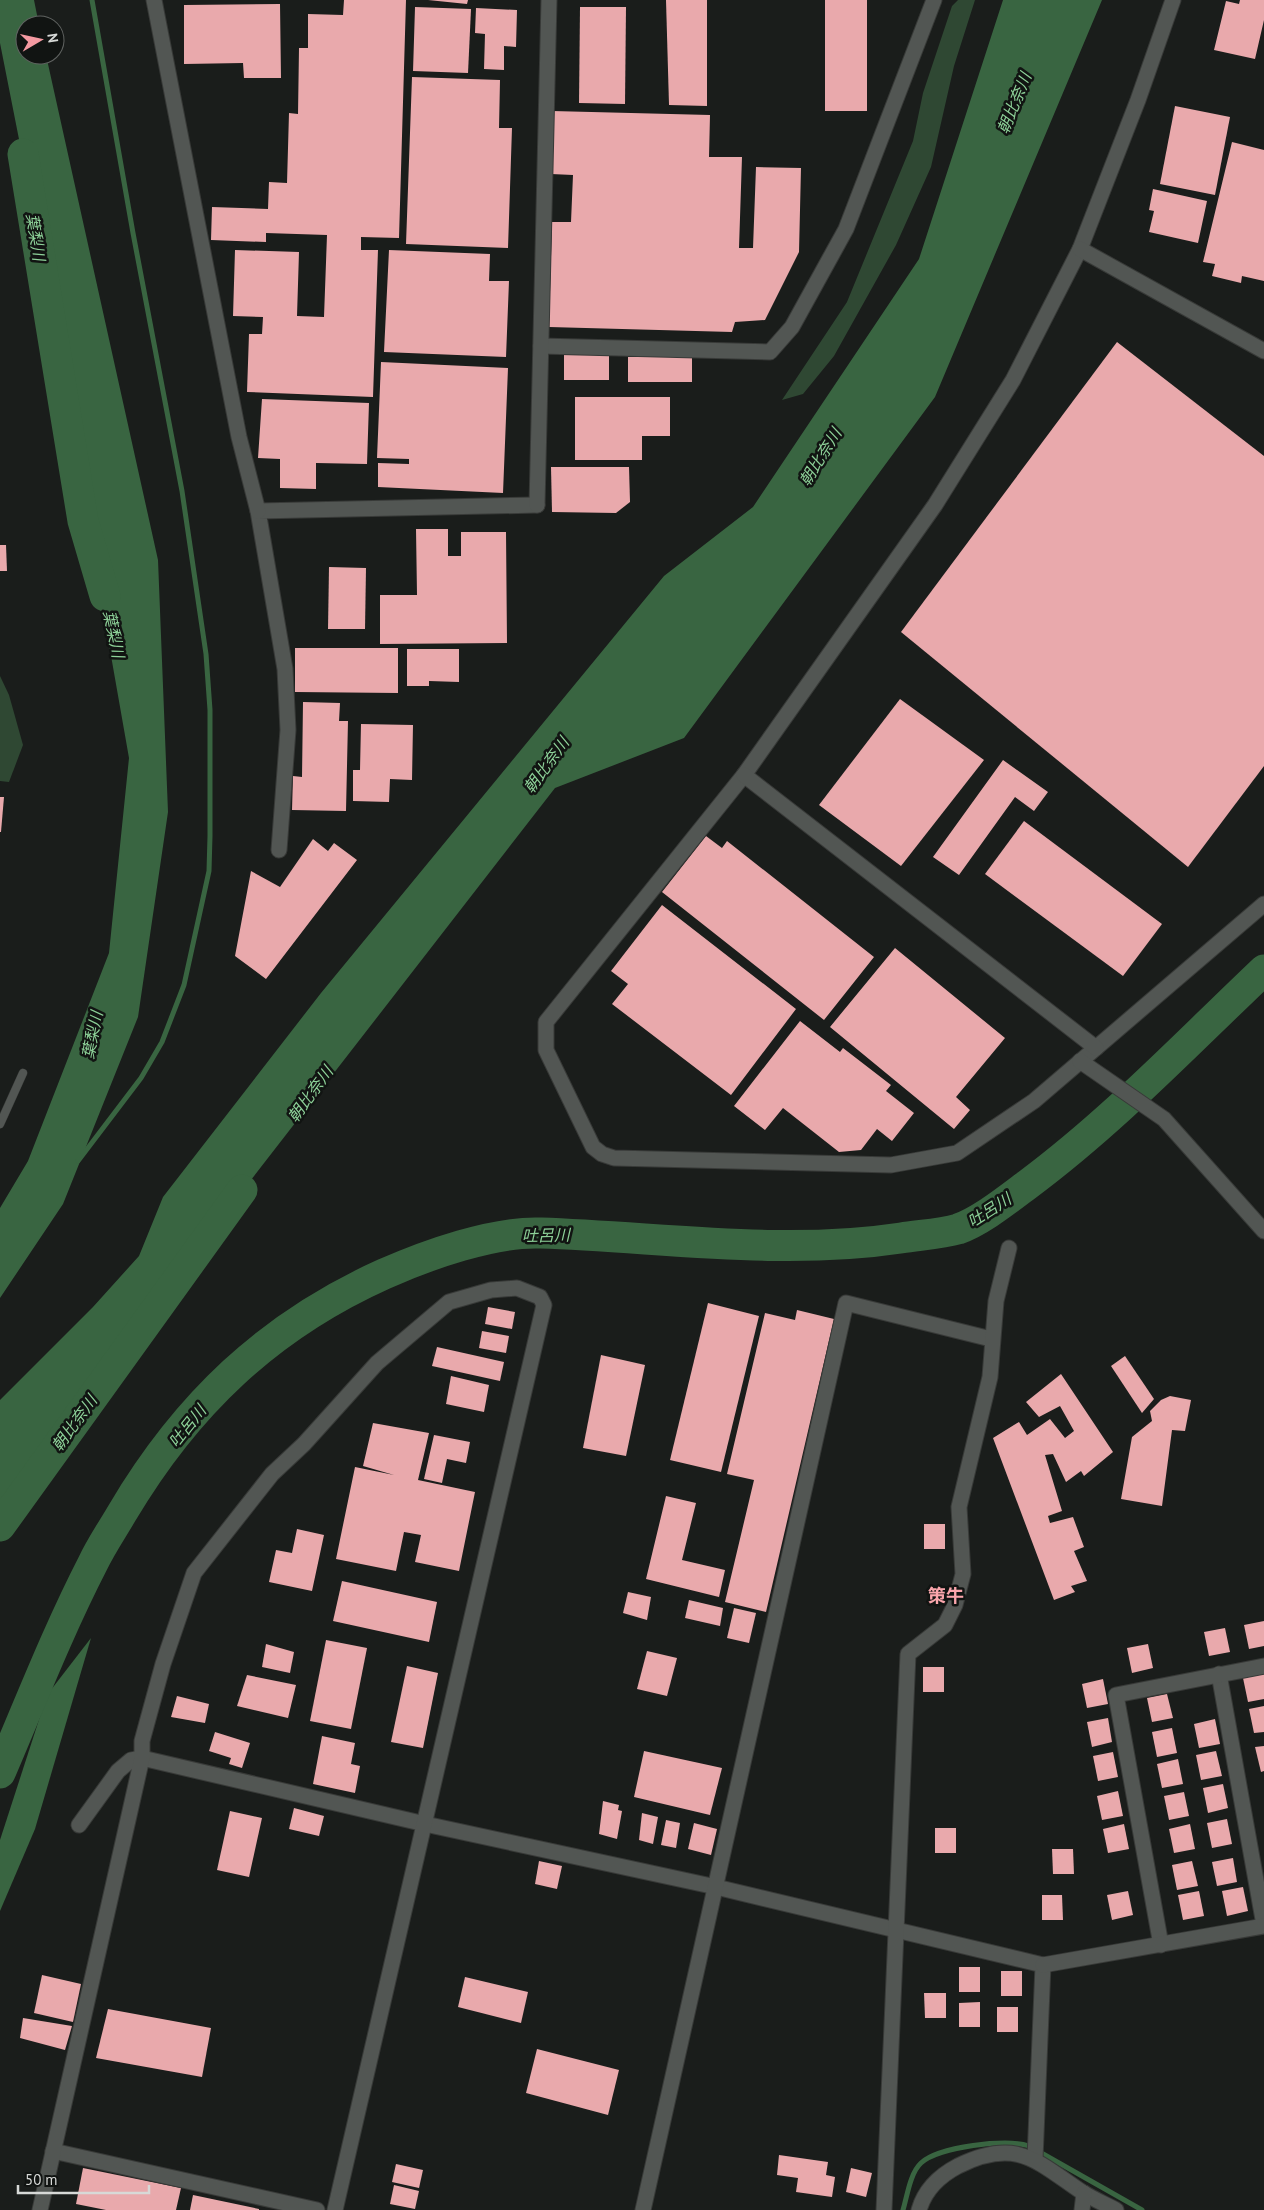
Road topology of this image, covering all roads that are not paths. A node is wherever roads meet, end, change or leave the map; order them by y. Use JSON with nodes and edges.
{"nodes":[{"id":1,"x":154,"y":0,"type":"edge"},
{"id":2,"x":549,"y":0,"type":"edge"},
{"id":3,"x":934,"y":0,"type":"edge"},
{"id":4,"x":1173,"y":0,"type":"edge"},
{"id":5,"x":1080,"y":249,"type":"junction"},
{"id":6,"x":541,"y":346,"type":"junction"},
{"id":7,"x":1264,"y":351,"type":"edge"},
{"id":8,"x":258,"y":511,"type":"junction"},
{"id":9,"x":744,"y":775,"type":"junction"},
{"id":10,"x":279,"y":850,"type":"dead end"},
{"id":11,"x":1264,"y":904,"type":"edge"},
{"id":12,"x":1096,"y":1048,"type":"junction"},
{"id":13,"x":1080,"y":1061,"type":"junction"},
{"id":14,"x":23,"y":1073,"type":"dead end"},
{"id":15,"x":0,"y":1124,"type":"edge"},
{"id":16,"x":1264,"y":1231,"type":"edge"},
{"id":17,"x":1009,"y":1248,"type":"dead end"},
{"id":18,"x":991,"y":1339,"type":"junction"},
{"id":19,"x":1264,"y":1666,"type":"edge"},
{"id":20,"x":1219,"y":1674,"type":"junction"},
{"id":21,"x":142,"y":1758,"type":"junction"},
{"id":22,"x":425,"y":1824,"type":"junction"},
{"id":23,"x":80,"y":1825,"type":"dead end"},
{"id":24,"x":716,"y":1887,"type":"junction"},
{"id":25,"x":1264,"y":1925,"type":"edge"},
{"id":26,"x":898,"y":1932,"type":"junction"},
{"id":27,"x":1161,"y":1945,"type":"junction"},
{"id":28,"x":1043,"y":1964,"type":"junction"},
{"id":29,"x":53,"y":2151,"type":"junction"},
{"id":30,"x":1034,"y":2159,"type":"junction"},
{"id":31,"x":1084,"y":2193,"type":"junction"},
{"id":32,"x":40,"y":2210,"type":"edge"},
{"id":33,"x":317,"y":2210,"type":"edge"},
{"id":34,"x":335,"y":2210,"type":"edge"},
{"id":35,"x":643,"y":2210,"type":"edge"},
{"id":36,"x":884,"y":2210,"type":"edge"},
{"id":37,"x":919,"y":2210,"type":"edge"},
{"id":38,"x":1082,"y":2210,"type":"edge"},
{"id":39,"x":1116,"y":2210,"type":"edge"}],
"edges":[{"from":1,"to":8,"type":"street"},
{"from":2,"to":6,"type":"street"},
{"from":3,"to":6,"type":"street"},
{"from":4,"to":5,"type":"street"},
{"from":5,"to":7,"type":"street"},
{"from":5,"to":9,"type":"street"},
{"from":6,"to":8,"type":"street"},
{"from":8,"to":10,"type":"street"},
{"from":9,"to":12,"type":"street"},
{"from":9,"to":13,"type":"street"},
{"from":11,"to":12,"type":"street"},
{"from":12,"to":13,"type":"street"},
{"from":13,"to":16,"type":"street"},
{"from":14,"to":15,"type":"lane"},
{"from":17,"to":18,"type":"street"},
{"from":18,"to":24,"type":"street"},
{"from":18,"to":26,"type":"street"},
{"from":19,"to":20,"type":"street"},
{"from":20,"to":25,"type":"street"},
{"from":20,"to":27,"type":"street"},
{"from":21,"to":22,"type":"street"},
{"from":21,"to":22,"type":"street"},
{"from":21,"to":23,"type":"street"},
{"from":21,"to":29,"type":"street"},
{"from":22,"to":24,"type":"street"},
{"from":22,"to":34,"type":"street"},
{"from":24,"to":26,"type":"street"},
{"from":24,"to":35,"type":"street"},
{"from":25,"to":27,"type":"street"},
{"from":26,"to":28,"type":"street"},
{"from":26,"to":36,"type":"street"},
{"from":27,"to":28,"type":"street"},
{"from":28,"to":30,"type":"street"},
{"from":29,"to":32,"type":"street"},
{"from":29,"to":33,"type":"street"},
{"from":30,"to":31,"type":"street"},
{"from":30,"to":37,"type":"street"},
{"from":31,"to":38,"type":"street"},
{"from":31,"to":39,"type":"street"}]}
